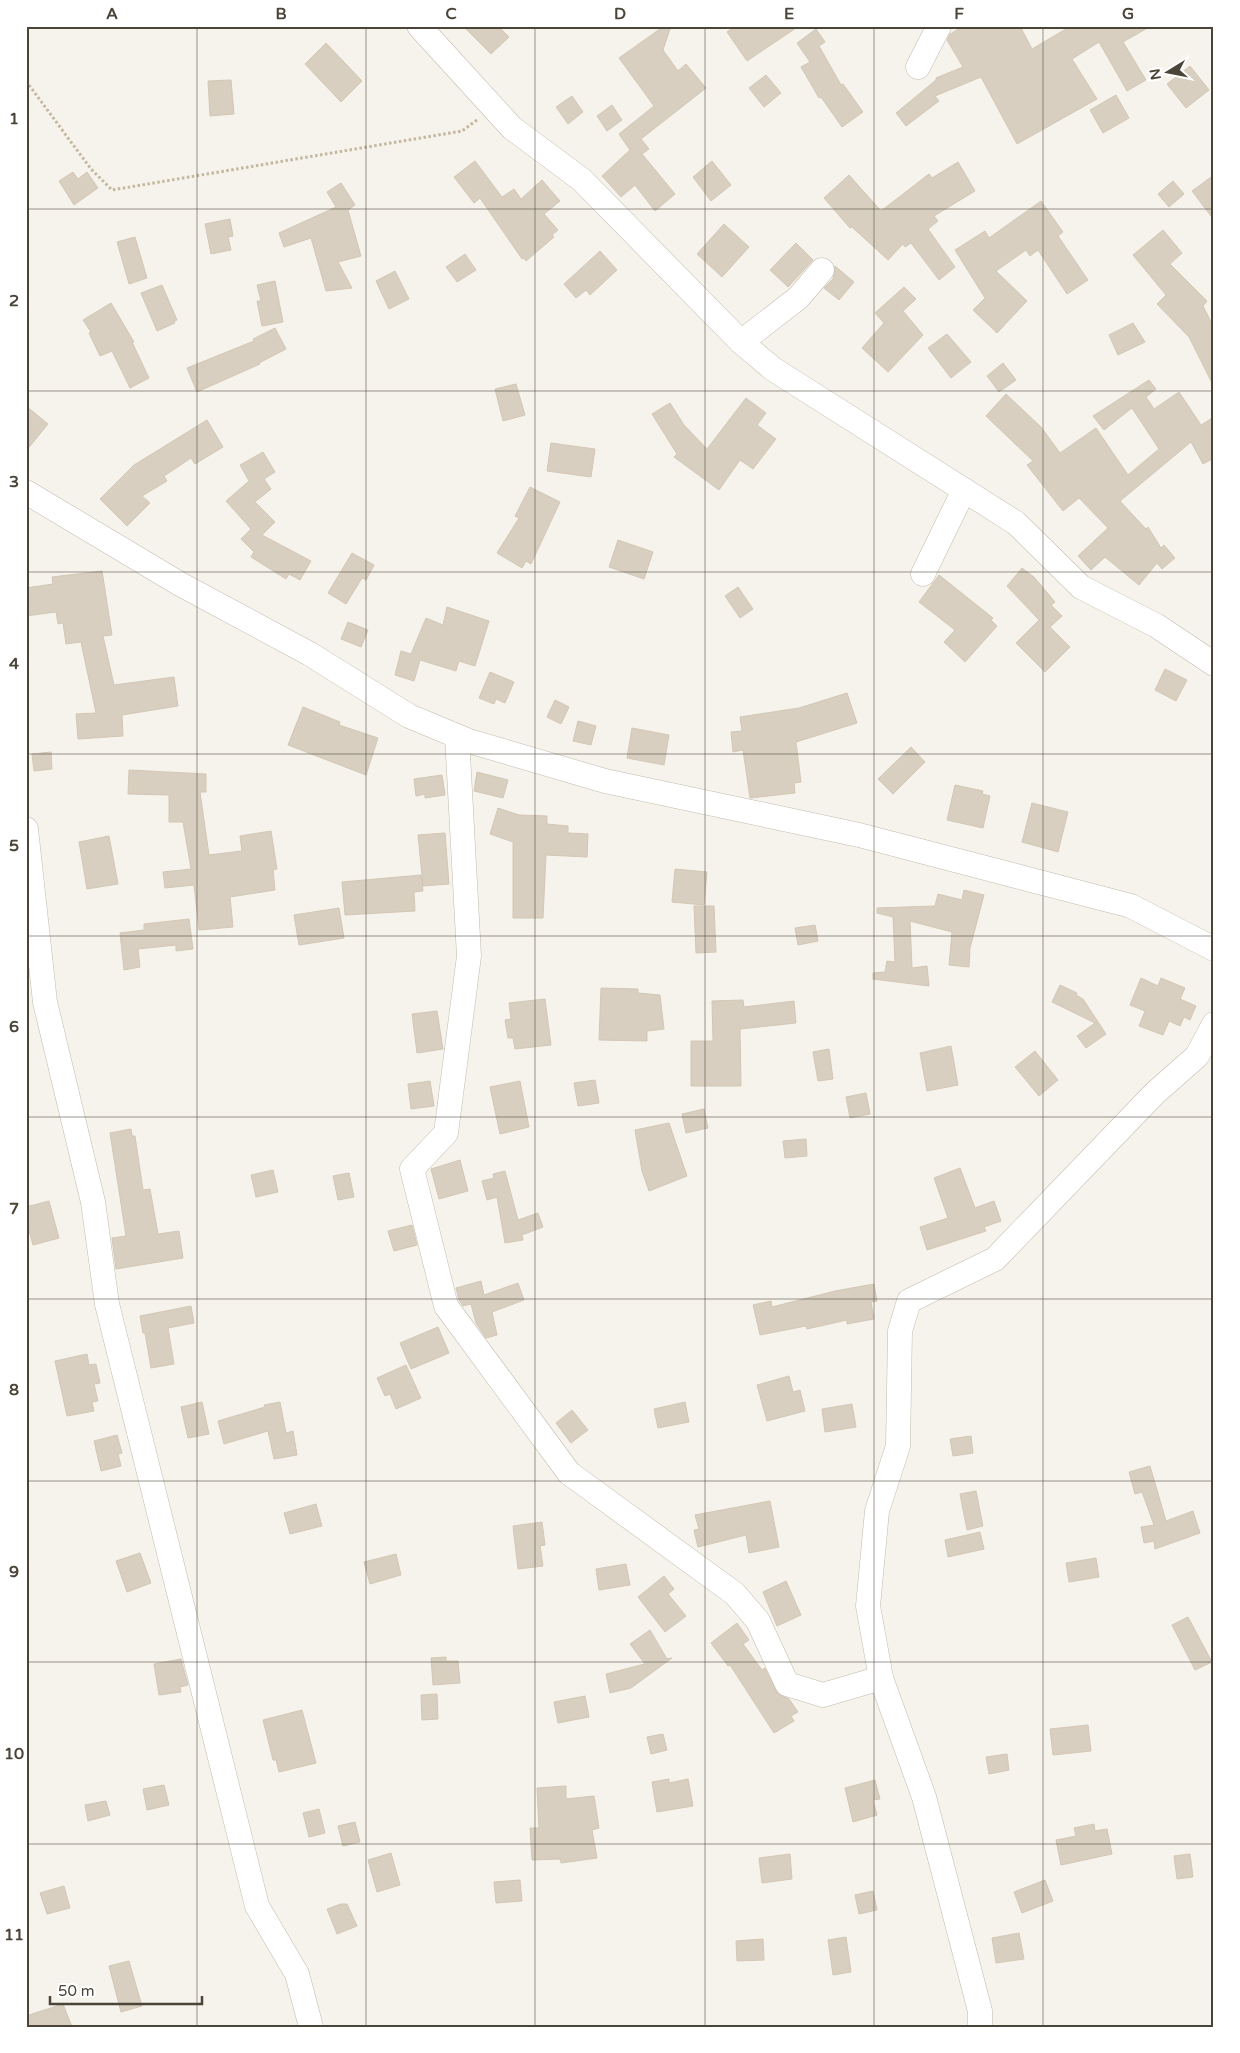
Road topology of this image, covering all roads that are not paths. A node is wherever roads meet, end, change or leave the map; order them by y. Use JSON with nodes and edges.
{"nodes":[{"id":1,"x":419,"y":26,"type":"edge"},
{"id":2,"x":939,"y":26,"type":"edge"},
{"id":3,"x":918,"y":67,"type":"dead end"},
{"id":4,"x":822,"y":270,"type":"dead end"},
{"id":5,"x":741,"y":342,"type":"junction"},
{"id":6,"x":964,"y":490,"type":"junction"},
{"id":7,"x":26,"y":492,"type":"edge"},
{"id":8,"x":923,"y":574,"type":"dead end"},
{"id":9,"x":1214,"y":664,"type":"edge"},
{"id":10,"x":457,"y":736,"type":"junction"},
{"id":11,"x":26,"y":829,"type":"edge"},
{"id":12,"x":1214,"y":949,"type":"edge"},
{"id":13,"x":1214,"y":1024,"type":"edge"},
{"id":14,"x":881,"y":1678,"type":"junction"},
{"id":15,"x":311,"y":2027,"type":"edge"},
{"id":16,"x":980,"y":2027,"type":"edge"}],
"edges":[{"from":1,"to":5,"type":"street"},
{"from":2,"to":3,"type":"street"},
{"from":4,"to":5,"type":"street"},
{"from":5,"to":6,"type":"street"},
{"from":6,"to":8,"type":"street"},
{"from":6,"to":9,"type":"street"},
{"from":7,"to":10,"type":"street"},
{"from":10,"to":12,"type":"street"},
{"from":10,"to":14,"type":"street"},
{"from":11,"to":15,"type":"street"},
{"from":13,"to":14,"type":"street"},
{"from":14,"to":16,"type":"street"}]}
